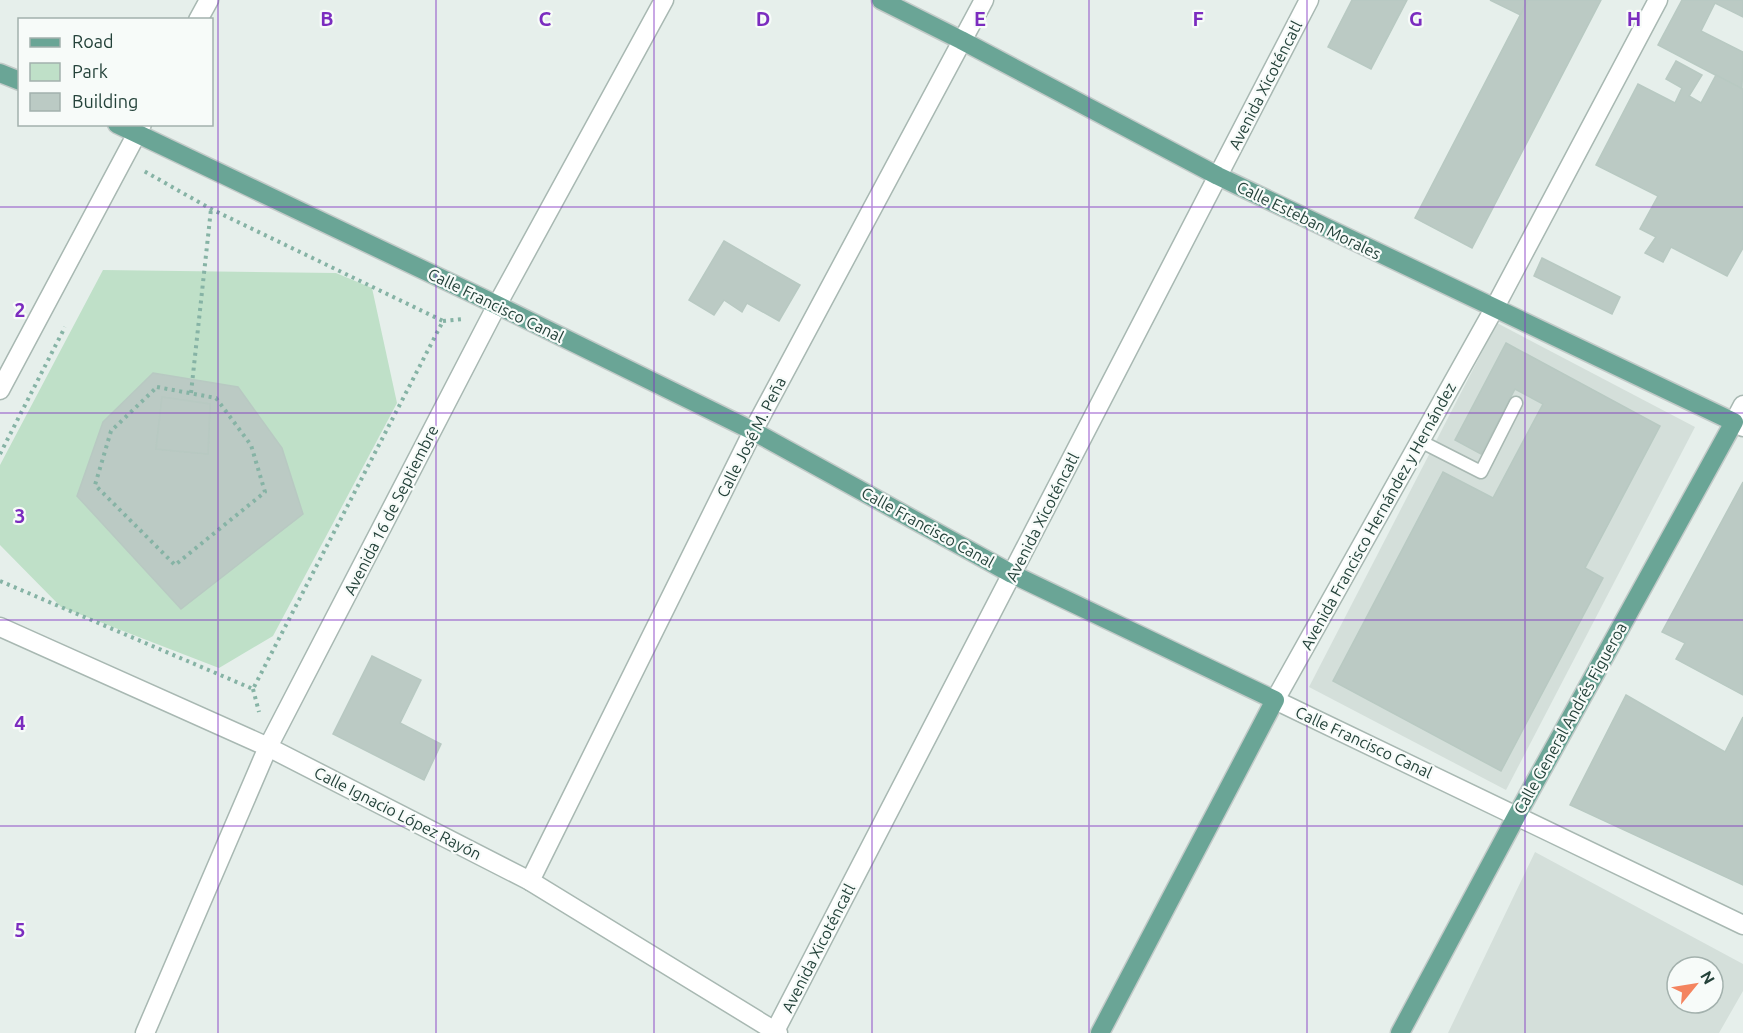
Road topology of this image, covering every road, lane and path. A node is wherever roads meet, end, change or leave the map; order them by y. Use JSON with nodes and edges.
{"nodes":[{"id":1,"x":208,"y":0,"type":"edge"},
{"id":2,"x":664,"y":0,"type":"edge"},
{"id":3,"x":880,"y":0,"type":"edge"},
{"id":4,"x":984,"y":0,"type":"edge"},
{"id":5,"x":1309,"y":0,"type":"edge"},
{"id":6,"x":1658,"y":0,"type":"edge"},
{"id":7,"x":199,"y":18,"type":"edge"},
{"id":8,"x":962,"y":40,"type":"junction"},
{"id":9,"x":0,"y":73,"type":"edge"},
{"id":10,"x":18,"y":80,"type":"edge"},
{"id":11,"x":139,"y":129,"type":"edge"},
{"id":12,"x":1218,"y":177,"type":"junction"},
{"id":13,"x":138,"y":181,"type":"dead end"},
{"id":14,"x":212,"y":209,"type":"junction"},
{"id":15,"x":497,"y":305,"type":"junction"},
{"id":16,"x":1494,"y":309,"type":"junction"},
{"id":17,"x":69,"y":318,"type":"dead end"},
{"id":18,"x":0,"y":390,"type":"edge"},
{"id":19,"x":191,"y":393,"type":"junction"},
{"id":20,"x":1516,"y":404,"type":"dead end"},
{"id":21,"x":1743,"y":405,"type":"edge"},
{"id":22,"x":1738,"y":425,"type":"edge"},
{"id":23,"x":753,"y":431,"type":"junction"},
{"id":24,"x":1420,"y":441,"type":"junction"},
{"id":25,"x":0,"y":454,"type":"edge"},
{"id":26,"x":1012,"y":574,"type":"junction"},
{"id":27,"x":0,"y":581,"type":"edge"},
{"id":28,"x":0,"y":627,"type":"edge"},
{"id":29,"x":1275,"y":700,"type":"junction"},
{"id":30,"x":268,"y":747,"type":"junction"},
{"id":31,"x":1517,"y":815,"type":"junction"},
{"id":32,"x":530,"y":881,"type":"junction"},
{"id":33,"x":1743,"y":925,"type":"edge"},
{"id":34,"x":776,"y":1032,"type":"edge"},
{"id":35,"x":145,"y":1033,"type":"edge"},
{"id":36,"x":1100,"y":1033,"type":"edge"},
{"id":37,"x":1400,"y":1033,"type":"edge"}],
"edges":[{"from":1,"to":7,"type":"street"},
{"from":2,"to":15,"type":"street","name":"Avenida 16 de Septiembre"},
{"from":3,"to":8,"type":"main road","name":"Calle Esteban Morales"},
{"from":4,"to":8,"type":"street","name":"Calle José M. Peña"},
{"from":5,"to":12,"type":"street","name":"Avenida Xicoténcatl"},
{"from":6,"to":16,"type":"street","name":"Avenida Francisco Hernández y Hernández"},
{"from":8,"to":12,"type":"main road","name":"Calle Esteban Morales"},
{"from":8,"to":23,"type":"street","name":"Calle José M. Peña"},
{"from":9,"to":10,"type":"main road"},
{"from":11,"to":15,"type":"main road","name":"Calle Francisco Canal"},
{"from":11,"to":18,"type":"street"},
{"from":12,"to":16,"type":"main road","name":"Calle Esteban Morales"},
{"from":12,"to":26,"type":"street","name":"Avenida Xicoténcatl"},
{"from":13,"to":14,"type":"path"},
{"from":14,"to":19,"type":"path"},
{"from":14,"to":27,"type":"path"},
{"from":15,"to":23,"type":"main road","name":"Calle Francisco Canal"},
{"from":15,"to":30,"type":"street","name":"Avenida 16 de Septiembre"},
{"from":16,"to":22,"type":"main road","name":"Calle Esteban Morales"},
{"from":16,"to":24,"type":"street","name":"Avenida Francisco Hernández y Hernández"},
{"from":17,"to":25,"type":"path"},
{"from":19,"to":19,"type":"path"},
{"from":20,"to":24,"type":"lane"},
{"from":21,"to":22,"type":"street","name":"Calle General Andrés Figueroa"},
{"from":22,"to":31,"type":"main road","name":"Calle General Andrés Figueroa"},
{"from":23,"to":26,"type":"main road","name":"Calle Francisco Canal"},
{"from":23,"to":32,"type":"street","name":"Calle José M. Peña"},
{"from":24,"to":29,"type":"street","name":"Avenida Francisco Hernández y Hernández"},
{"from":26,"to":29,"type":"main road","name":"Calle Francisco Canal"},
{"from":26,"to":34,"type":"street","name":"Avenida Xicoténcatl"},
{"from":28,"to":30,"type":"street","name":"Calle Ignacio López Rayón"},
{"from":29,"to":31,"type":"street","name":"Calle Francisco Canal"},
{"from":29,"to":36,"type":"main road","name":"Avenida Francisco Hernández y Hernández"},
{"from":30,"to":32,"type":"street","name":"Calle Ignacio López Rayón"},
{"from":30,"to":35,"type":"street","name":"Avenida 16 de Septiembre"},
{"from":31,"to":33,"type":"street","name":"Calle Francisco Canal"},
{"from":31,"to":37,"type":"main road","name":"Calle General Andrés Figueroa"},
{"from":32,"to":34,"type":"street","name":"Calle Ignacio López Rayón"}]}
